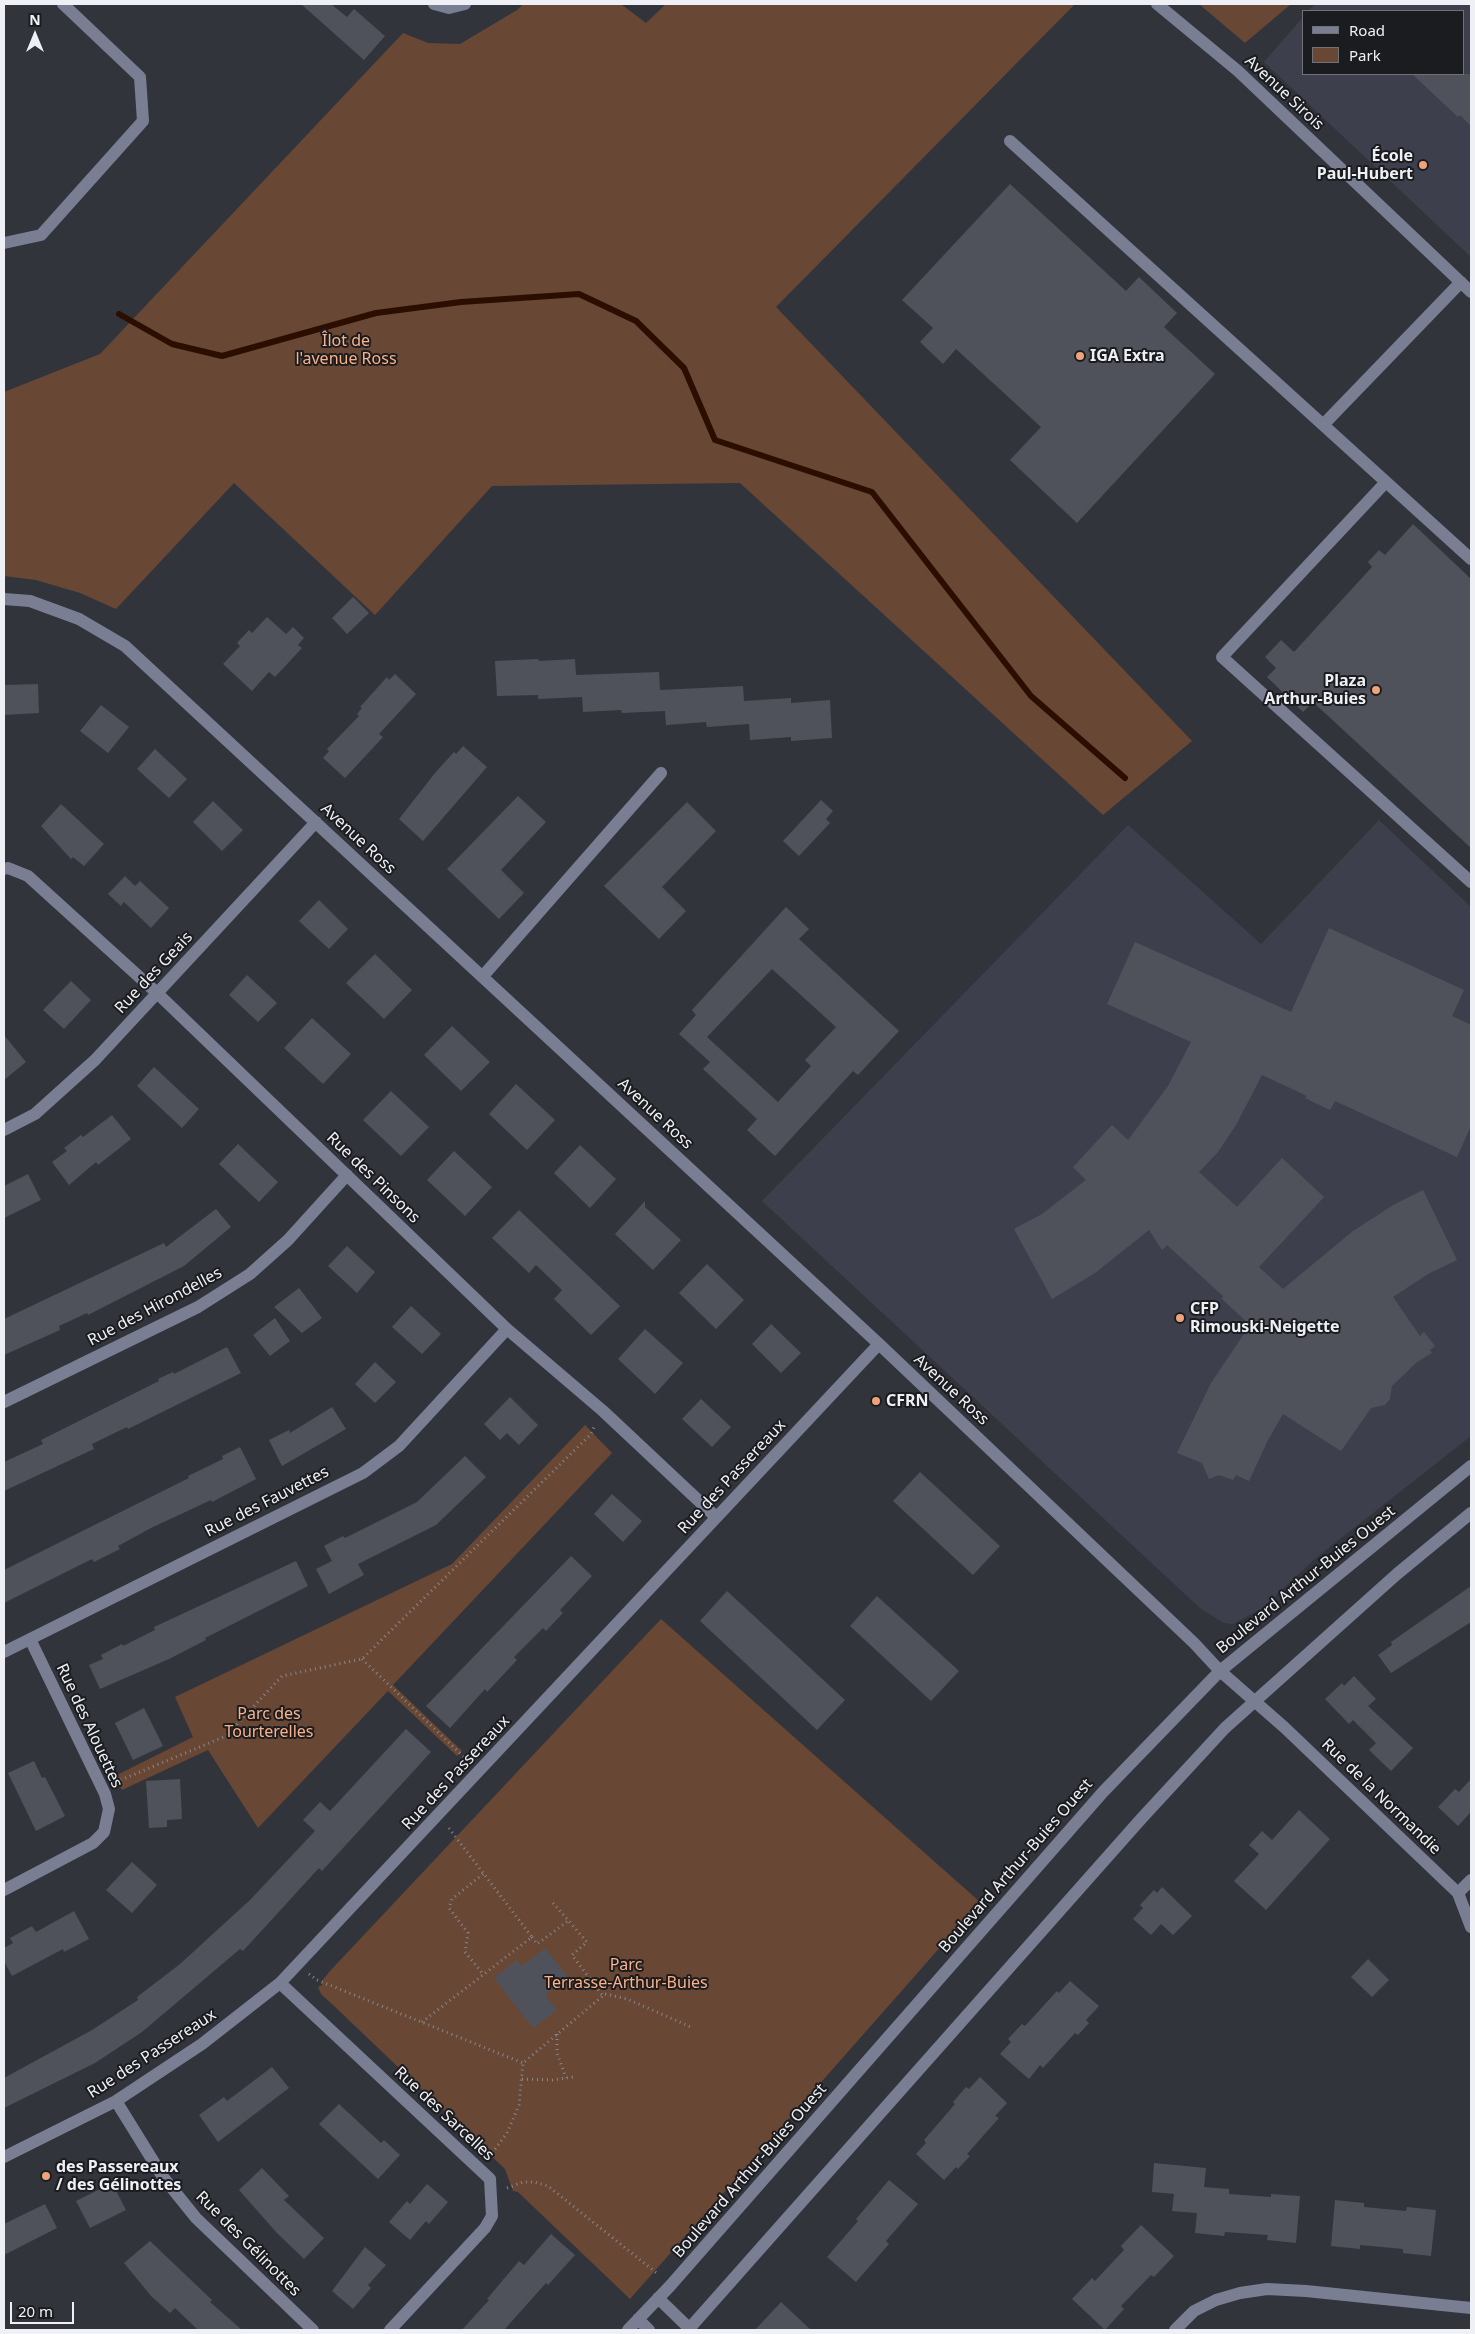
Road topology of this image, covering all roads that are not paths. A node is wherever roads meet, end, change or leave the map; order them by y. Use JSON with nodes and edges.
{"nodes":[{"id":1,"x":63,"y":4,"type":"edge"},
{"id":2,"x":434,"y":4,"type":"edge"},
{"id":3,"x":465,"y":4,"type":"edge"},
{"id":4,"x":1157,"y":4,"type":"edge"},
{"id":5,"x":1010,"y":140,"type":"dead end"},
{"id":6,"x":4,"y":243,"type":"edge"},
{"id":7,"x":1460,"y":282,"type":"junction"},
{"id":8,"x":1471,"y":292,"type":"edge"},
{"id":9,"x":1323,"y":425,"type":"junction"},
{"id":10,"x":1386,"y":482,"type":"junction"},
{"id":11,"x":1471,"y":559,"type":"edge"},
{"id":12,"x":4,"y":599,"type":"edge"},
{"id":13,"x":661,"y":773,"type":"dead end"},
{"id":14,"x":316,"y":822,"type":"junction"},
{"id":15,"x":4,"y":869,"type":"edge"},
{"id":16,"x":1471,"y":882,"type":"edge"},
{"id":17,"x":483,"y":976,"type":"junction"},
{"id":18,"x":158,"y":993,"type":"junction"},
{"id":19,"x":4,"y":1130,"type":"edge"},
{"id":20,"x":347,"y":1175,"type":"junction"},
{"id":21,"x":506,"y":1329,"type":"junction"},
{"id":22,"x":879,"y":1344,"type":"junction"},
{"id":23,"x":4,"y":1402,"type":"edge"},
{"id":24,"x":1471,"y":1466,"type":"edge"},
{"id":25,"x":1471,"y":1513,"type":"edge"},
{"id":26,"x":716,"y":1517,"type":"junction"},
{"id":27,"x":30,"y":1639,"type":"junction"},
{"id":28,"x":4,"y":1652,"type":"edge"},
{"id":29,"x":1220,"y":1671,"type":"junction"},
{"id":30,"x":1253,"y":1702,"type":"junction"},
{"id":31,"x":1471,"y":1880,"type":"edge"},
{"id":32,"x":4,"y":1890,"type":"edge"},
{"id":33,"x":1458,"y":1893,"type":"junction"},
{"id":34,"x":1471,"y":1927,"type":"edge"},
{"id":35,"x":280,"y":1983,"type":"junction"},
{"id":36,"x":116,"y":2101,"type":"junction"},
{"id":37,"x":4,"y":2157,"type":"edge"},
{"id":38,"x":658,"y":2298,"type":"junction"},
{"id":39,"x":1471,"y":2308,"type":"edge"},
{"id":40,"x":638,"y":2319,"type":"junction"},
{"id":41,"x":313,"y":2330,"type":"edge"},
{"id":42,"x":390,"y":2330,"type":"edge"},
{"id":43,"x":628,"y":2330,"type":"edge"},
{"id":44,"x":650,"y":2330,"type":"edge"},
{"id":45,"x":690,"y":2330,"type":"edge"},
{"id":46,"x":1175,"y":2330,"type":"edge"}],
"edges":[{"from":1,"to":6,"type":"street"},
{"from":2,"to":3,"type":"street"},
{"from":4,"to":7,"type":"street","name":"Avenue Sirois"},
{"from":5,"to":9,"type":"street"},
{"from":7,"to":8,"type":"street","name":"Avenue Sirois"},
{"from":7,"to":9,"type":"street"},
{"from":9,"to":10,"type":"street"},
{"from":10,"to":11,"type":"street"},
{"from":10,"to":16,"type":"street"},
{"from":12,"to":14,"type":"street","name":"Avenue Ross"},
{"from":13,"to":17,"type":"street"},
{"from":14,"to":17,"type":"street","name":"Avenue Ross"},
{"from":14,"to":18,"type":"street","name":"Rue des Geais"},
{"from":15,"to":18,"type":"street","name":"Rue des Pinsons"},
{"from":17,"to":22,"type":"street","name":"Avenue Ross"},
{"from":18,"to":19,"type":"street","name":"Rue des Geais"},
{"from":18,"to":20,"type":"street","name":"Rue des Pinsons"},
{"from":20,"to":21,"type":"street","name":"Rue des Pinsons"},
{"from":20,"to":23,"type":"street","name":"Rue des Hirondelles"},
{"from":21,"to":26,"type":"street","name":"Rue des Pinsons"},
{"from":21,"to":27,"type":"street","name":"Rue des Fauvettes"},
{"from":22,"to":26,"type":"street","name":"Rue des Passereaux"},
{"from":22,"to":29,"type":"street","name":"Avenue Ross"},
{"from":24,"to":29,"type":"street","name":"Boulevard Arthur-Buies Ouest"},
{"from":25,"to":30,"type":"street"},
{"from":26,"to":35,"type":"street","name":"Rue des Passereaux"},
{"from":27,"to":28,"type":"street","name":"Rue des Fauvettes"},
{"from":27,"to":32,"type":"street","name":"Rue des Alouettes"},
{"from":29,"to":30,"type":"street","name":"Avenue Ross"},
{"from":29,"to":38,"type":"street","name":"Boulevard Arthur-Buies Ouest"},
{"from":30,"to":33,"type":"street","name":"Rue de la Normandie"},
{"from":30,"to":45,"type":"street"},
{"from":31,"to":33,"type":"street"},
{"from":33,"to":34,"type":"street","name":"Rue de la Normandie"},
{"from":35,"to":36,"type":"street","name":"Rue des Passereaux"},
{"from":35,"to":42,"type":"street","name":"Rue des Sarcelles"},
{"from":36,"to":37,"type":"street","name":"Rue des Passereaux"},
{"from":36,"to":41,"type":"street","name":"Rue des Gélinottes"},
{"from":38,"to":40,"type":"street","name":"Boulevard Arthur-Buies Ouest"},
{"from":38,"to":45,"type":"street"},
{"from":39,"to":46,"type":"street"},
{"from":40,"to":43,"type":"street","name":"Boulevard Arthur-Buies Ouest"},
{"from":40,"to":44,"type":"street"}]}
